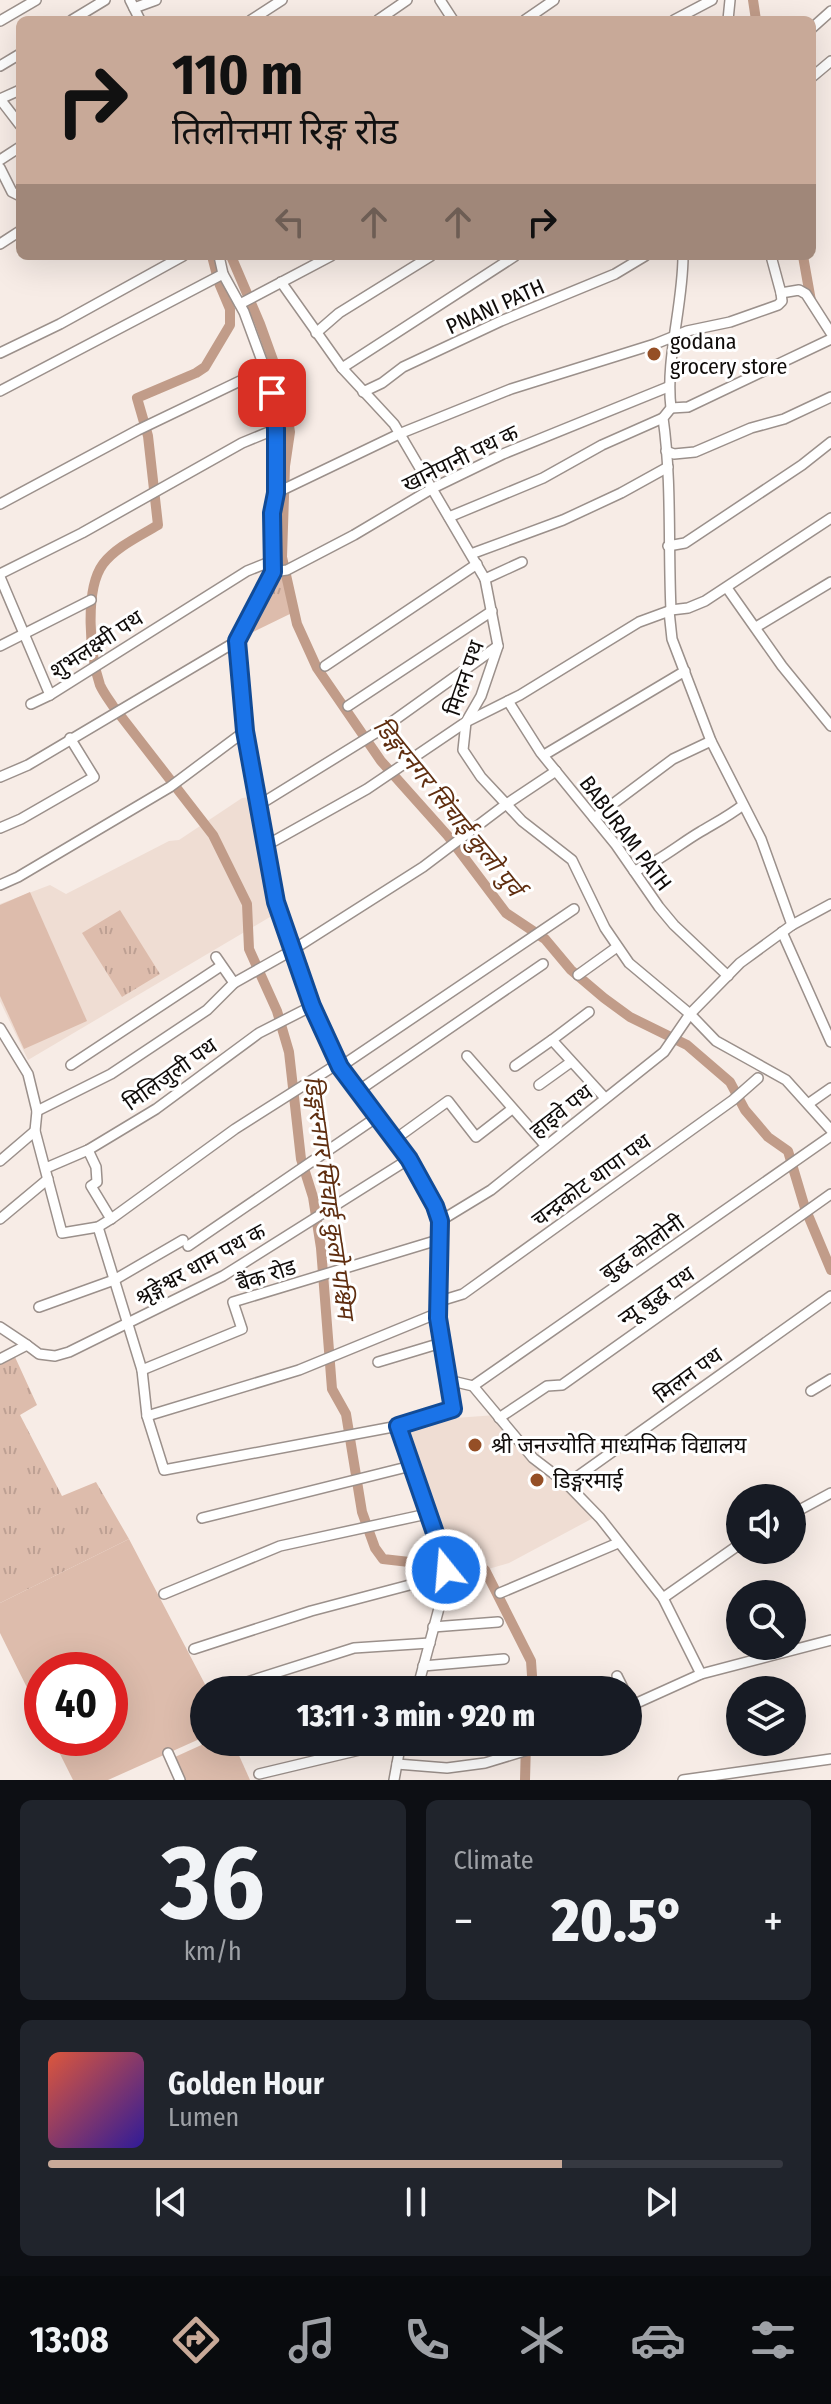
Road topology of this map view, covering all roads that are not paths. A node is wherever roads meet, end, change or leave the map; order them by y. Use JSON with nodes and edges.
{"nodes":[{"id":1,"x":36,"y":0,"type":"edge"},
{"id":2,"x":105,"y":0,"type":"edge"},
{"id":3,"x":156,"y":0,"type":"edge"},
{"id":4,"x":282,"y":0,"type":"edge"},
{"id":5,"x":407,"y":0,"type":"edge"},
{"id":6,"x":554,"y":0,"type":"edge"},
{"id":7,"x":712,"y":0,"type":"edge"},
{"id":8,"x":132,"y":4,"type":"edge"},
{"id":9,"x":831,"y":11,"type":"edge"},
{"id":10,"x":79,"y":16,"type":"edge"},
{"id":11,"x":257,"y":16,"type":"edge"},
{"id":12,"x":384,"y":16,"type":"edge"},
{"id":13,"x":531,"y":16,"type":"edge"},
{"id":14,"x":682,"y":16,"type":"edge"},
{"id":15,"x":0,"y":21,"type":"edge"},
{"id":16,"x":816,"y":24,"type":"edge"},
{"id":17,"x":0,"y":99,"type":"edge"},
{"id":18,"x":16,"y":120,"type":"edge"},
{"id":19,"x":0,"y":168,"type":"edge"},
{"id":20,"x":16,"y":194,"type":"edge"},
{"id":21,"x":176,"y":260,"type":"edge"},
{"id":22,"x":220,"y":260,"type":"edge"},
{"id":23,"x":323,"y":260,"type":"edge"},
{"id":24,"x":425,"y":260,"type":"edge"},
{"id":25,"x":509,"y":260,"type":"edge"},
{"id":26,"x":638,"y":260,"type":"edge"},
{"id":27,"x":683,"y":260,"type":"edge"},
{"id":28,"x":772,"y":260,"type":"edge"},
{"id":29,"x":223,"y":274,"type":"junction"},
{"id":30,"x":281,"y":282,"type":"junction"},
{"id":31,"x":781,"y":293,"type":"junction"},
{"id":32,"x":240,"y":304,"type":"junction"},
{"id":33,"x":316,"y":333,"type":"junction"},
{"id":34,"x":676,"y":336,"type":"junction"},
{"id":35,"x":831,"y":336,"type":"edge"},
{"id":36,"x":0,"y":353,"type":"edge"},
{"id":37,"x":342,"y":368,"type":"junction"},
{"id":38,"x":265,"y":369,"type":"junction"},
{"id":39,"x":668,"y":387,"type":"junction"},
{"id":40,"x":0,"y":391,"type":"edge"},
{"id":41,"x":363,"y":392,"type":"junction"},
{"id":42,"x":831,"y":397,"type":"edge"},
{"id":43,"x":671,"y":408,"type":"junction"},
{"id":44,"x":663,"y":418,"type":"junction"},
{"id":45,"x":276,"y":429,"type":"junction"},
{"id":46,"x":399,"y":434,"type":"junction"},
{"id":47,"x":831,"y":442,"type":"edge"},
{"id":48,"x":666,"y":451,"type":"junction"},
{"id":49,"x":668,"y":467,"type":"junction"},
{"id":50,"x":433,"y":488,"type":"junction"},
{"id":51,"x":276,"y":493,"type":"junction"},
{"id":52,"x":0,"y":504,"type":"edge"},
{"id":53,"x":449,"y":517,"type":"junction"},
{"id":54,"x":831,"y":518,"type":"edge"},
{"id":55,"x":668,"y":546,"type":"junction"},
{"id":56,"x":471,"y":554,"type":"junction"},
{"id":57,"x":522,"y":562,"type":"dead end"},
{"id":58,"x":477,"y":564,"type":"junction"},
{"id":59,"x":273,"y":566,"type":"junction"},
{"id":60,"x":0,"y":576,"type":"edge"},
{"id":61,"x":485,"y":579,"type":"junction"},
{"id":62,"x":827,"y":585,"type":"edge"},
{"id":63,"x":727,"y":588,"type":"junction"},
{"id":64,"x":831,"y":597,"type":"edge"},
{"id":65,"x":91,"y":600,"type":"dead end"},
{"id":66,"x":670,"y":610,"type":"junction"},
{"id":67,"x":492,"y":611,"type":"junction"},
{"id":68,"x":756,"y":627,"type":"junction"},
{"id":69,"x":23,"y":634,"type":"junction"},
{"id":70,"x":237,"y":641,"type":"junction"},
{"id":71,"x":0,"y":646,"type":"edge"},
{"id":72,"x":498,"y":646,"type":"junction"},
{"id":73,"x":325,"y":666,"type":"dead end"},
{"id":74,"x":685,"y":671,"type":"junction"},
{"id":75,"x":50,"y":695,"type":"junction"},
{"id":76,"x":508,"y":701,"type":"junction"},
{"id":77,"x":31,"y":704,"type":"dead end"},
{"id":78,"x":348,"y":706,"type":"dead end"},
{"id":79,"x":466,"y":722,"type":"junction"},
{"id":80,"x":831,"y":726,"type":"edge"},
{"id":81,"x":245,"y":731,"type":"junction"},
{"id":82,"x":70,"y":738,"type":"junction"},
{"id":83,"x":711,"y":741,"type":"junction"},
{"id":84,"x":544,"y":755,"type":"junction"},
{"id":85,"x":556,"y":771,"type":"junction"},
{"id":86,"x":0,"y":777,"type":"edge"},
{"id":87,"x":259,"y":805,"type":"junction"},
{"id":88,"x":505,"y":805,"type":"junction"},
{"id":89,"x":743,"y":805,"type":"junction"},
{"id":90,"x":594,"y":818,"type":"junction"},
{"id":91,"x":0,"y":828,"type":"edge"},
{"id":92,"x":267,"y":845,"type":"junction"},
{"id":93,"x":634,"y":871,"type":"junction"},
{"id":94,"x":0,"y":885,"type":"edge"},
{"id":95,"x":831,"y":904,"type":"edge"},
{"id":96,"x":574,"y":909,"type":"dead end"},
{"id":97,"x":792,"y":925,"type":"junction"},
{"id":98,"x":782,"y":932,"type":"junction"},
{"id":99,"x":617,"y":947,"type":"junction"},
{"id":100,"x":291,"y":951,"type":"junction"},
{"id":101,"x":543,"y":964,"type":"dead end"},
{"id":102,"x":578,"y":975,"type":"dead end"},
{"id":103,"x":728,"y":976,"type":"junction"},
{"id":104,"x":237,"y":981,"type":"junction"},
{"id":105,"x":312,"y":1006,"type":"junction"},
{"id":106,"x":589,"y":1012,"type":"dead end"},
{"id":107,"x":690,"y":1014,"type":"junction"},
{"id":108,"x":0,"y":1028,"type":"edge"},
{"id":109,"x":552,"y":1040,"type":"junction"},
{"id":110,"x":831,"y":1042,"type":"edge"},
{"id":111,"x":467,"y":1056,"type":"dead end"},
{"id":112,"x":571,"y":1062,"type":"junction"},
{"id":113,"x":71,"y":1065,"type":"dead end"},
{"id":114,"x":340,"y":1065,"type":"junction"},
{"id":115,"x":515,"y":1066,"type":"dead end"},
{"id":116,"x":758,"y":1078,"type":"dead end"},
{"id":117,"x":539,"y":1085,"type":"dead end"},
{"id":118,"x":831,"y":1088,"type":"edge"},
{"id":119,"x":358,"y":1091,"type":"junction"},
{"id":120,"x":605,"y":1098,"type":"junction"},
{"id":121,"x":808,"y":1104,"type":"junction"},
{"id":122,"x":512,"y":1109,"type":"junction"},
{"id":123,"x":37,"y":1111,"type":"junction"},
{"id":124,"x":377,"y":1117,"type":"junction"},
{"id":125,"x":35,"y":1131,"type":"junction"},
{"id":126,"x":831,"y":1133,"type":"edge"},
{"id":127,"x":394,"y":1140,"type":"junction"},
{"id":128,"x":545,"y":1145,"type":"junction"},
{"id":129,"x":88,"y":1150,"type":"junction"},
{"id":130,"x":409,"y":1159,"type":"junction"},
{"id":131,"x":0,"y":1161,"type":"edge"},
{"id":132,"x":46,"y":1168,"type":"junction"},
{"id":133,"x":48,"y":1179,"type":"junction"},
{"id":134,"x":831,"y":1194,"type":"edge"},
{"id":135,"x":0,"y":1219,"type":"edge"},
{"id":136,"x":111,"y":1219,"type":"junction"},
{"id":137,"x":440,"y":1221,"type":"junction"},
{"id":138,"x":98,"y":1227,"type":"junction"},
{"id":139,"x":438,"y":1240,"type":"junction"},
{"id":140,"x":114,"y":1280,"type":"junction"},
{"id":141,"x":828,"y":1298,"type":"edge"},
{"id":142,"x":440,"y":1301,"type":"junction"},
{"id":143,"x":39,"y":1307,"type":"dead end"},
{"id":144,"x":438,"y":1313,"type":"junction"},
{"id":145,"x":127,"y":1325,"type":"junction"},
{"id":146,"x":0,"y":1327,"type":"edge"},
{"id":147,"x":441,"y":1343,"type":"junction"},
{"id":148,"x":27,"y":1345,"type":"junction"},
{"id":149,"x":0,"y":1359,"type":"edge"},
{"id":150,"x":378,"y":1362,"type":"dead end"},
{"id":151,"x":142,"y":1370,"type":"junction"},
{"id":152,"x":831,"y":1379,"type":"edge"},
{"id":153,"x":448,"y":1380,"type":"junction"},
{"id":154,"x":473,"y":1386,"type":"junction"},
{"id":155,"x":811,"y":1391,"type":"dead end"},
{"id":156,"x":147,"y":1416,"type":"junction"},
{"id":157,"x":499,"y":1418,"type":"junction"},
{"id":158,"x":398,"y":1426,"type":"junction"},
{"id":159,"x":411,"y":1466,"type":"junction"},
{"id":160,"x":567,"y":1484,"type":"junction"},
{"id":161,"x":831,"y":1493,"type":"edge"},
{"id":162,"x":806,"y":1506,"type":"edge"},
{"id":163,"x":427,"y":1514,"type":"junction"},
{"id":164,"x":202,"y":1518,"type":"dead end"},
{"id":165,"x":618,"y":1543,"type":"junction"},
{"id":166,"x":726,"y":1554,"type":"edge"},
{"id":167,"x":444,"y":1585,"type":"junction"},
{"id":168,"x":500,"y":1593,"type":"dead end"},
{"id":169,"x":164,"y":1594,"type":"dead end"},
{"id":170,"x":663,"y":1598,"type":"junction"},
{"id":171,"x":498,"y":1622,"type":"dead end"},
{"id":172,"x":433,"y":1627,"type":"junction"},
{"id":173,"x":831,"y":1640,"type":"edge"},
{"id":174,"x":430,"y":1643,"type":"junction"},
{"id":175,"x":806,"y":1645,"type":"edge"},
{"id":176,"x":194,"y":1649,"type":"dead end"},
{"id":177,"x":504,"y":1659,"type":"dead end"},
{"id":178,"x":743,"y":1660,"type":"edge"},
{"id":179,"x":423,"y":1666,"type":"junction"},
{"id":180,"x":701,"y":1674,"type":"junction"},
{"id":181,"x":266,"y":1676,"type":"edge"},
{"id":182,"x":420,"y":1676,"type":"edge"},
{"id":183,"x":642,"y":1699,"type":"edge"},
{"id":184,"x":168,"y":1753,"type":"dead end"},
{"id":185,"x":334,"y":1756,"type":"edge"},
{"id":186,"x":398,"y":1756,"type":"edge"},
{"id":187,"x":509,"y":1756,"type":"edge"},
{"id":188,"x":831,"y":1759,"type":"edge"},
{"id":189,"x":397,"y":1764,"type":"junction"},
{"id":190,"x":259,"y":1774,"type":"dead end"},
{"id":191,"x":180,"y":1780,"type":"edge"},
{"id":192,"x":394,"y":1780,"type":"edge"},
{"id":193,"x":683,"y":1780,"type":"edge"}],
"edges":[{"from":1,"to":15,"type":"street"},
{"from":2,"to":10,"type":"street"},
{"from":3,"to":8,"type":"street"},
{"from":4,"to":11,"type":"street"},
{"from":5,"to":12,"type":"street"},
{"from":6,"to":13,"type":"street"},
{"from":7,"to":14,"type":"street"},
{"from":9,"to":16,"type":"street"},
{"from":17,"to":18,"type":"street"},
{"from":19,"to":20,"type":"street"},
{"from":21,"to":36,"type":"street"},
{"from":22,"to":29,"type":"street"},
{"from":23,"to":30,"type":"street"},
{"from":24,"to":33,"type":"street"},
{"from":25,"to":37,"type":"street"},
{"from":26,"to":41,"type":"street","name":"PNANI PATH"},
{"from":27,"to":34,"type":"street"},
{"from":28,"to":31,"type":"street"},
{"from":29,"to":32,"type":"street"},
{"from":29,"to":40,"type":"street"},
{"from":30,"to":32,"type":"street"},
{"from":30,"to":33,"type":"street","name":"मिलन पथ"},
{"from":31,"to":34,"type":"street"},
{"from":31,"to":35,"type":"street"},
{"from":32,"to":38,"type":"street"},
{"from":33,"to":37,"type":"street","name":"मिलन पथ"},
{"from":34,"to":39,"type":"street"},
{"from":34,"to":46,"type":"street"},
{"from":35,"to":43,"type":"street"},
{"from":37,"to":41,"type":"street","name":"मिलन पथ"},
{"from":38,"to":45,"type":"street"},
{"from":38,"to":52,"type":"street"},
{"from":39,"to":43,"type":"street"},
{"from":39,"to":50,"type":"street","name":"खानेपानी पथ क"},
{"from":41,"to":46,"type":"street","name":"मिलन पथ"},
{"from":42,"to":48,"type":"street"},
{"from":43,"to":44,"type":"street"},
{"from":44,"to":48,"type":"street"},
{"from":44,"to":53,"type":"street"},
{"from":45,"to":51,"type":"street"},
{"from":45,"to":60,"type":"street"},
{"from":46,"to":50,"type":"street","name":"मिलन पथ"},
{"from":46,"to":51,"type":"street"},
{"from":47,"to":55,"type":"street"},
{"from":48,"to":49,"type":"street"},
{"from":49,"to":55,"type":"street"},
{"from":49,"to":56,"type":"street"},
{"from":50,"to":53,"type":"street","name":"मिलन पथ"},
{"from":50,"to":59,"type":"street","name":"खानेपानी पथ क"},
{"from":51,"to":59,"type":"street"},
{"from":53,"to":56,"type":"street","name":"मिलन पथ"},
{"from":54,"to":63,"type":"street"},
{"from":55,"to":66,"type":"street"},
{"from":56,"to":58,"type":"street","name":"मिलन पथ"},
{"from":57,"to":61,"type":"street"},
{"from":58,"to":61,"type":"street","name":"मिलन पथ"},
{"from":58,"to":73,"type":"street"},
{"from":59,"to":70,"type":"street"},
{"from":59,"to":75,"type":"street","name":"शुभलक्ष्मी पथ"},
{"from":60,"to":69,"type":"street","name":"शुभलक्ष्मी पथ"},
{"from":61,"to":67,"type":"street","name":"मिलन पथ"},
{"from":62,"to":64,"type":"street"},
{"from":62,"to":68,"type":"street"},
{"from":63,"to":66,"type":"street"},
{"from":63,"to":68,"type":"street"},
{"from":65,"to":69,"type":"street"},
{"from":66,"to":74,"type":"street"},
{"from":66,"to":76,"type":"street"},
{"from":67,"to":72,"type":"street","name":"मिलन पथ"},
{"from":67,"to":78,"type":"street"},
{"from":68,"to":80,"type":"street"},
{"from":69,"to":71,"type":"street"},
{"from":69,"to":75,"type":"street","name":"शुभलक्ष्मी पथ"},
{"from":70,"to":81,"type":"street"},
{"from":70,"to":82,"type":"street"},
{"from":72,"to":79,"type":"street","name":"मिलन पथ"},
{"from":72,"to":87,"type":"street"},
{"from":74,"to":83,"type":"street"},
{"from":74,"to":84,"type":"street"},
{"from":75,"to":77,"type":"street"},
{"from":76,"to":79,"type":"street"},
{"from":76,"to":84,"type":"street","name":"BABURAM PATH"},
{"from":79,"to":88,"type":"street","name":"मिलन पथ"},
{"from":79,"to":92,"type":"street"},
{"from":81,"to":87,"type":"street"},
{"from":81,"to":94,"type":"street"},
{"from":82,"to":86,"type":"street"},
{"from":82,"to":91,"type":"street"},
{"from":83,"to":89,"type":"street"},
{"from":83,"to":90,"type":"street"},
{"from":84,"to":85,"type":"street","name":"BABURAM PATH"},
{"from":85,"to":88,"type":"street"},
{"from":85,"to":90,"type":"street","name":"BABURAM PATH"},
{"from":87,"to":92,"type":"street"},
{"from":88,"to":99,"type":"street","name":"मिलन पथ"},
{"from":88,"to":100,"type":"street"},
{"from":89,"to":93,"type":"street"},
{"from":89,"to":97,"type":"street"},
{"from":90,"to":93,"type":"street","name":"BABURAM PATH"},
{"from":92,"to":100,"type":"street"},
{"from":93,"to":103,"type":"street","name":"BABURAM PATH"},
{"from":95,"to":97,"type":"street","name":"हाइवे पथ"},
{"from":96,"to":114,"type":"street"},
{"from":97,"to":98,"type":"street","name":"हाइवे पथ"},
{"from":98,"to":103,"type":"street","name":"हाइवे पथ"},
{"from":98,"to":110,"type":"street"},
{"from":99,"to":102,"type":"street"},
{"from":99,"to":107,"type":"street","name":"मिलन पथ"},
{"from":100,"to":104,"type":"street"},
{"from":100,"to":105,"type":"street"},
{"from":101,"to":119,"type":"street"},
{"from":103,"to":107,"type":"street","name":"हाइवे पथ"},
{"from":104,"to":113,"type":"street"},
{"from":104,"to":123,"type":"street"},
{"from":105,"to":114,"type":"street"},
{"from":105,"to":129,"type":"street","name":"मिलिजुली पथ"},
{"from":106,"to":109,"type":"street"},
{"from":107,"to":120,"type":"street","name":"हाइवे पथ"},
{"from":107,"to":121,"type":"street","name":"मिलन पथ"},
{"from":108,"to":123,"type":"street"},
{"from":109,"to":112,"type":"street"},
{"from":109,"to":115,"type":"street"},
{"from":111,"to":122,"type":"street"},
{"from":112,"to":117,"type":"street"},
{"from":112,"to":120,"type":"street"},
{"from":114,"to":119,"type":"street"},
{"from":114,"to":136,"type":"street"},
{"from":116,"to":142,"type":"street","name":"चन्द्रकोट थापा पथ"},
{"from":118,"to":121,"type":"street"},
{"from":119,"to":124,"type":"street"},
{"from":120,"to":128,"type":"street","name":"हाइवे पथ"},
{"from":121,"to":126,"type":"street","name":"मिलन पथ"},
{"from":122,"to":127,"type":"street"},
{"from":122,"to":128,"type":"street"},
{"from":123,"to":125,"type":"street"},
{"from":124,"to":127,"type":"street"},
{"from":124,"to":140,"type":"street"},
{"from":125,"to":131,"type":"street"},
{"from":125,"to":132,"type":"street"},
{"from":126,"to":154,"type":"street","name":"बुद्ध कोलोनी"},
{"from":127,"to":130,"type":"street"},
{"from":128,"to":137,"type":"street","name":"हाइवे पथ"},
{"from":129,"to":132,"type":"street","name":"मिलिजुली पथ"},
{"from":129,"to":136,"type":"street"},
{"from":130,"to":137,"type":"street"},
{"from":130,"to":145,"type":"street","name":"श्रृङ्गेश्वर धाम पथ क"},
{"from":132,"to":133,"type":"street"},
{"from":133,"to":135,"type":"street"},
{"from":133,"to":138,"type":"street"},
{"from":134,"to":157,"type":"street","name":"न्यू बुद्ध पथ"},
{"from":136,"to":138,"type":"street"},
{"from":137,"to":139,"type":"street"},
{"from":138,"to":140,"type":"street"},
{"from":139,"to":142,"type":"street"},
{"from":139,"to":151,"type":"street","name":"बैंक रोड"},
{"from":140,"to":143,"type":"street"},
{"from":140,"to":145,"type":"street"},
{"from":141,"to":160,"type":"street","name":"मिलन पथ"},
{"from":142,"to":144,"type":"street"},
{"from":144,"to":147,"type":"street"},
{"from":144,"to":156,"type":"street"},
{"from":145,"to":148,"type":"street","name":"श्रृङ्गेश्वर धाम पथ क"},
{"from":145,"to":151,"type":"street"},
{"from":146,"to":148,"type":"street"},
{"from":147,"to":150,"type":"street"},
{"from":147,"to":153,"type":"street"},
{"from":148,"to":149,"type":"street"},
{"from":151,"to":156,"type":"street"},
{"from":152,"to":155,"type":"street"},
{"from":153,"to":154,"type":"street"},
{"from":153,"to":158,"type":"street"},
{"from":154,"to":157,"type":"street"},
{"from":156,"to":158,"type":"street"},
{"from":157,"to":160,"type":"street"},
{"from":158,"to":159,"type":"street"},
{"from":159,"to":163,"type":"street"},
{"from":159,"to":164,"type":"street"},
{"from":160,"to":165,"type":"street"},
{"from":161,"to":162,"type":"street"},
{"from":163,"to":167,"type":"street"},
{"from":163,"to":169,"type":"street"},
{"from":165,"to":168,"type":"street"},
{"from":165,"to":170,"type":"street"},
{"from":166,"to":170,"type":"street"},
{"from":167,"to":172,"type":"street"},
{"from":167,"to":176,"type":"street"},
{"from":170,"to":180,"type":"street"},
{"from":171,"to":172,"type":"street"},
{"from":172,"to":174,"type":"street"},
{"from":173,"to":175,"type":"street"},
{"from":174,"to":179,"type":"street"},
{"from":174,"to":181,"type":"street"},
{"from":177,"to":179,"type":"street"},
{"from":178,"to":180,"type":"street"},
{"from":179,"to":182,"type":"street"},
{"from":180,"to":183,"type":"street"},
{"from":184,"to":191,"type":"street"},
{"from":185,"to":190,"type":"street"},
{"from":186,"to":189,"type":"street"},
{"from":187,"to":189,"type":"street"},
{"from":188,"to":193,"type":"street"},
{"from":189,"to":192,"type":"street"}]}
